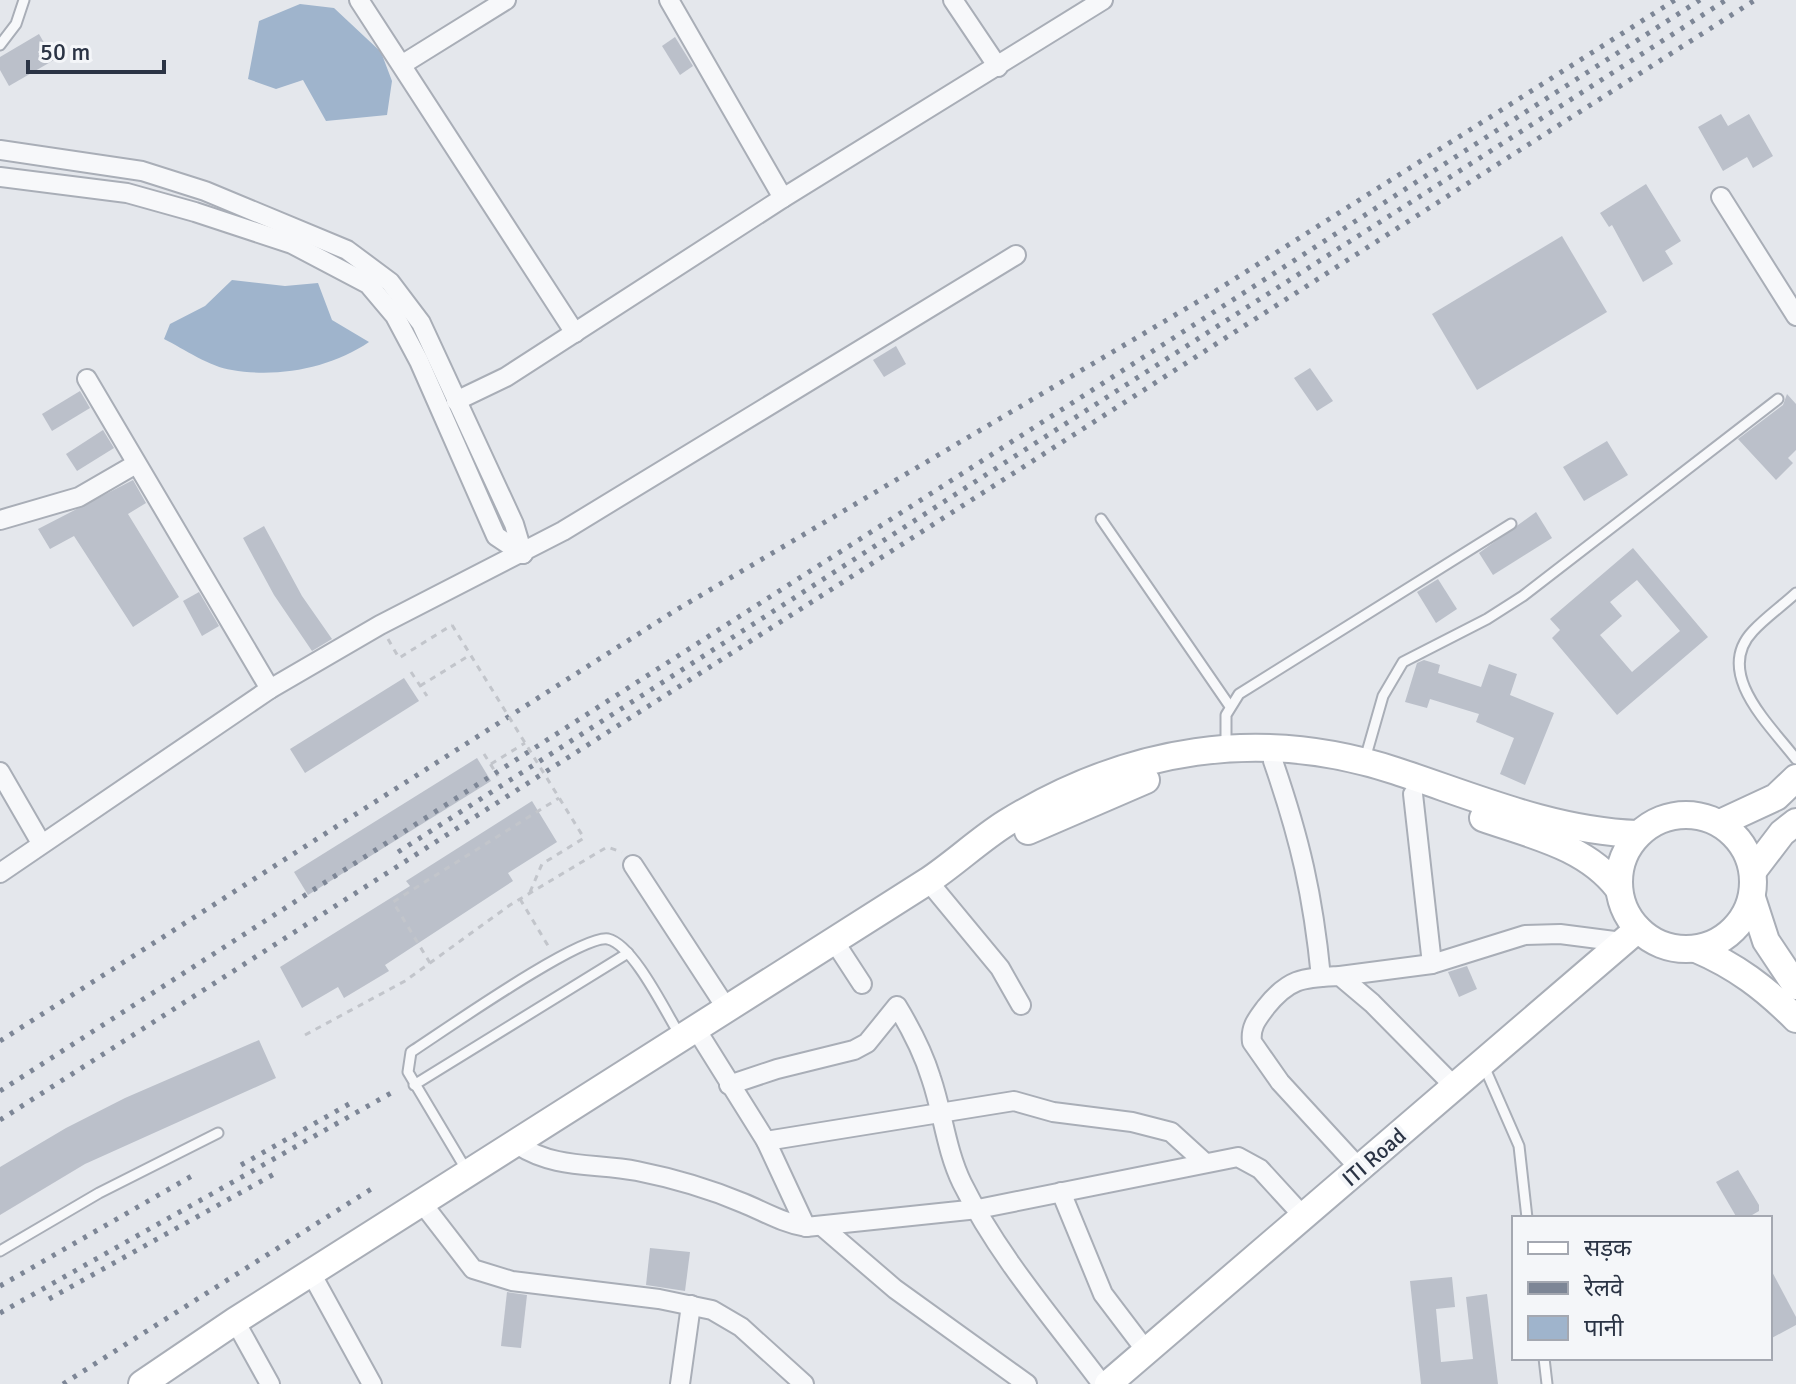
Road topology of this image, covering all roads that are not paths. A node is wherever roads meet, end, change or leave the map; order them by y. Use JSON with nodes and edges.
{"nodes":[{"id":1,"x":24,"y":0,"type":"edge"},
{"id":2,"x":359,"y":0,"type":"edge"},
{"id":3,"x":506,"y":0,"type":"edge"},
{"id":4,"x":669,"y":0,"type":"edge"},
{"id":5,"x":953,"y":0,"type":"edge"},
{"id":6,"x":1103,"y":0,"type":"edge"},
{"id":7,"x":0,"y":45,"type":"edge"},
{"id":8,"x":403,"y":64,"type":"junction"},
{"id":9,"x":998,"y":67,"type":"junction"},
{"id":10,"x":0,"y":150,"type":"edge"},
{"id":11,"x":0,"y":177,"type":"edge"},
{"id":12,"x":1721,"y":197,"type":"dead end"},
{"id":13,"x":783,"y":198,"type":"junction"},
{"id":14,"x":1016,"y":255,"type":"dead end"},
{"id":15,"x":1796,"y":316,"type":"edge"},
{"id":16,"x":575,"y":333,"type":"junction"},
{"id":17,"x":87,"y":379,"type":"dead end"},
{"id":18,"x":1778,"y":399,"type":"dead end"},
{"id":19,"x":456,"y":401,"type":"junction"},
{"id":20,"x":136,"y":464,"type":"junction"},
{"id":21,"x":1101,"y":519,"type":"dead end"},
{"id":22,"x":0,"y":520,"type":"edge"},
{"id":23,"x":1511,"y":524,"type":"dead end"},
{"id":24,"x":523,"y":554,"type":"junction"},
{"id":25,"x":1796,"y":593,"type":"edge"},
{"id":26,"x":270,"y":689,"type":"junction"},
{"id":27,"x":1229,"y":705,"type":"junction"},
{"id":28,"x":1226,"y":748,"type":"junction"},
{"id":29,"x":1796,"y":759,"type":"edge"},
{"id":30,"x":1273,"y":761,"type":"junction"},
{"id":31,"x":1365,"y":761,"type":"junction"},
{"id":32,"x":0,"y":772,"type":"edge"},
{"id":33,"x":1796,"y":778,"type":"edge"},
{"id":34,"x":1413,"y":794,"type":"junction"},
{"id":35,"x":1796,"y":822,"type":"edge"},
{"id":36,"x":1720,"y":823,"type":"junction"},
{"id":37,"x":1637,"y":834,"type":"junction"},
{"id":38,"x":41,"y":843,"type":"junction"},
{"id":39,"x":955,"y":863,"type":"junction"},
{"id":40,"x":633,"y":865,"type":"road end"},
{"id":41,"x":1753,"y":871,"type":"junction"},
{"id":42,"x":0,"y":873,"type":"edge"},
{"id":43,"x":928,"y":881,"type":"junction"},
{"id":44,"x":1618,"y":888,"type":"junction"},
{"id":45,"x":1752,"y":898,"type":"junction"},
{"id":46,"x":1630,"y":935,"type":"junction"},
{"id":47,"x":834,"y":941,"type":"junction"},
{"id":48,"x":1696,"y":949,"type":"junction"},
{"id":49,"x":628,"y":953,"type":"junction"},
{"id":50,"x":1432,"y":964,"type":"junction"},
{"id":51,"x":1340,"y":976,"type":"junction"},
{"id":52,"x":1321,"y":977,"type":"junction"},
{"id":53,"x":862,"y":984,"type":"dead end"},
{"id":54,"x":1796,"y":986,"type":"edge"},
{"id":55,"x":1021,"y":1005,"type":"dead end"},
{"id":56,"x":727,"y":1009,"type":"junction"},
{"id":57,"x":1796,"y":1019,"type":"edge"},
{"id":58,"x":689,"y":1034,"type":"junction"},
{"id":59,"x":1483,"y":1063,"type":"junction"},
{"id":60,"x":414,"y":1085,"type":"junction"},
{"id":61,"x":729,"y":1085,"type":"junction"},
{"id":62,"x":1455,"y":1087,"type":"junction"},
{"id":63,"x":941,"y":1113,"type":"junction"},
{"id":64,"x":218,"y":1133,"type":"dead end"},
{"id":65,"x":766,"y":1141,"type":"junction"},
{"id":66,"x":518,"y":1145,"type":"junction"},
{"id":67,"x":1204,"y":1162,"type":"junction"},
{"id":68,"x":1360,"y":1169,"type":"junction"},
{"id":69,"x":468,"y":1174,"type":"junction"},
{"id":70,"x":1061,"y":1192,"type":"junction"},
{"id":71,"x":422,"y":1203,"type":"junction"},
{"id":72,"x":978,"y":1209,"type":"junction"},
{"id":73,"x":1527,"y":1216,"type":"edge"},
{"id":74,"x":1304,"y":1217,"type":"junction"},
{"id":75,"x":815,"y":1228,"type":"junction"},
{"id":76,"x":0,"y":1251,"type":"edge"},
{"id":77,"x":311,"y":1273,"type":"junction"},
{"id":78,"x":691,"y":1305,"type":"junction"},
{"id":79,"x":235,"y":1321,"type":"junction"},
{"id":80,"x":1147,"y":1352,"type":"junction"},
{"id":81,"x":1544,"y":1360,"type":"edge"},
{"id":82,"x":156,"y":1380,"type":"edge"},
{"id":83,"x":270,"y":1384,"type":"edge"},
{"id":84,"x":372,"y":1384,"type":"edge"},
{"id":85,"x":680,"y":1384,"type":"edge"},
{"id":86,"x":804,"y":1384,"type":"edge"},
{"id":87,"x":1027,"y":1384,"type":"edge"},
{"id":88,"x":1105,"y":1384,"type":"edge"},
{"id":89,"x":1547,"y":1384,"type":"edge"}],
"edges":[{"from":1,"to":7,"type":"lane"},
{"from":2,"to":8,"type":"street"},
{"from":3,"to":8,"type":"street"},
{"from":4,"to":13,"type":"street"},
{"from":5,"to":9,"type":"street"},
{"from":6,"to":9,"type":"street"},
{"from":8,"to":16,"type":"street"},
{"from":9,"to":13,"type":"street"},
{"from":10,"to":19,"type":"street"},
{"from":11,"to":24,"type":"street"},
{"from":12,"to":15,"type":"street"},
{"from":13,"to":16,"type":"street"},
{"from":14,"to":24,"type":"street"},
{"from":16,"to":19,"type":"street"},
{"from":17,"to":20,"type":"street"},
{"from":18,"to":31,"type":"lane"},
{"from":19,"to":24,"type":"street"},
{"from":20,"to":22,"type":"street"},
{"from":20,"to":26,"type":"street"},
{"from":21,"to":27,"type":"lane"},
{"from":23,"to":27,"type":"lane"},
{"from":24,"to":26,"type":"street"},
{"from":25,"to":29,"type":"lane"},
{"from":26,"to":38,"type":"street"},
{"from":27,"to":28,"type":"lane"},
{"from":28,"to":31,"type":"street"},
{"from":28,"to":39,"type":"street"},
{"from":30,"to":34,"type":"street"},
{"from":30,"to":39,"type":"street"},
{"from":30,"to":52,"type":"street"},
{"from":31,"to":37,"type":"street"},
{"from":32,"to":38,"type":"street"},
{"from":33,"to":36,"type":"street"},
{"from":34,"to":44,"type":"street"},
{"from":34,"to":50,"type":"street"},
{"from":35,"to":41,"type":"street"},
{"from":36,"to":37,"type":"street"},
{"from":36,"to":41,"type":"street"},
{"from":37,"to":44,"type":"street"},
{"from":38,"to":42,"type":"street"},
{"from":39,"to":43,"type":"street"},
{"from":40,"to":56,"type":"street"},
{"from":41,"to":45,"type":"street"},
{"from":43,"to":47,"type":"street"},
{"from":43,"to":55,"type":"street"},
{"from":44,"to":46,"type":"street"},
{"from":45,"to":48,"type":"street"},
{"from":45,"to":54,"type":"street"},
{"from":46,"to":48,"type":"street"},
{"from":46,"to":50,"type":"street"},
{"from":46,"to":59,"type":"street","name":"ITI Road"},
{"from":47,"to":53,"type":"street"},
{"from":47,"to":56,"type":"street"},
{"from":48,"to":57,"type":"street"},
{"from":49,"to":58,"type":"lane"},
{"from":49,"to":60,"type":"lane"},
{"from":49,"to":60,"type":"lane"},
{"from":50,"to":51,"type":"street"},
{"from":51,"to":52,"type":"street"},
{"from":51,"to":62,"type":"street"},
{"from":52,"to":68,"type":"street"},
{"from":56,"to":58,"type":"street"},
{"from":58,"to":61,"type":"street"},
{"from":58,"to":66,"type":"street"},
{"from":59,"to":62,"type":"street","name":"ITI Road"},
{"from":59,"to":73,"type":"lane"},
{"from":60,"to":69,"type":"lane"},
{"from":61,"to":63,"type":"street"},
{"from":61,"to":65,"type":"street"},
{"from":62,"to":68,"type":"street","name":"ITI Road"},
{"from":63,"to":65,"type":"street"},
{"from":63,"to":67,"type":"street"},
{"from":63,"to":72,"type":"street"},
{"from":64,"to":76,"type":"lane"},
{"from":65,"to":75,"type":"street"},
{"from":66,"to":69,"type":"street"},
{"from":66,"to":75,"type":"street"},
{"from":67,"to":70,"type":"street"},
{"from":67,"to":74,"type":"street"},
{"from":68,"to":74,"type":"street","name":"ITI Road"},
{"from":69,"to":71,"type":"street"},
{"from":70,"to":72,"type":"street"},
{"from":70,"to":80,"type":"street"},
{"from":71,"to":77,"type":"street"},
{"from":71,"to":78,"type":"street"},
{"from":72,"to":75,"type":"street"},
{"from":72,"to":88,"type":"street"},
{"from":74,"to":80,"type":"street","name":"ITI Road"},
{"from":75,"to":87,"type":"street"},
{"from":77,"to":79,"type":"street"},
{"from":77,"to":84,"type":"street"},
{"from":78,"to":85,"type":"street"},
{"from":78,"to":86,"type":"street"},
{"from":79,"to":82,"type":"street"},
{"from":79,"to":83,"type":"street"},
{"from":80,"to":88,"type":"street","name":"ITI Road"},
{"from":81,"to":89,"type":"lane"}]}
